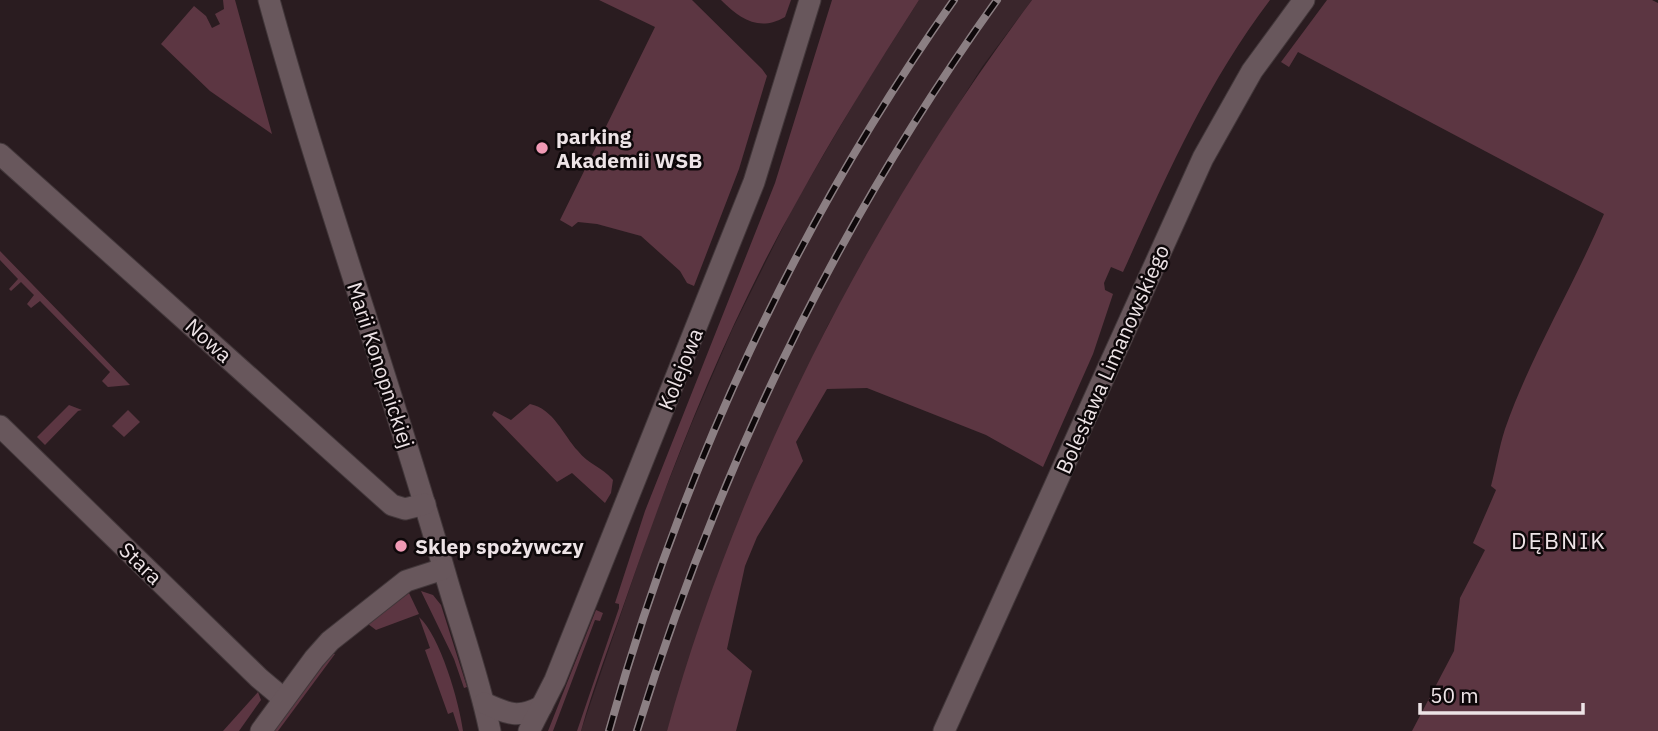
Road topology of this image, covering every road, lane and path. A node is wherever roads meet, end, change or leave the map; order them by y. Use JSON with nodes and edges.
{"nodes":[{"id":1,"x":269,"y":0,"type":"edge"},
{"id":2,"x":810,"y":0,"type":"edge"},
{"id":3,"x":1304,"y":0,"type":"edge"},
{"id":4,"x":0,"y":154,"type":"edge"},
{"id":5,"x":0,"y":426,"type":"edge"},
{"id":6,"x":425,"y":504,"type":"junction"},
{"id":7,"x":443,"y":569,"type":"junction"},
{"id":8,"x":284,"y":699,"type":"junction"},
{"id":9,"x":484,"y":703,"type":"junction"},
{"id":10,"x":542,"y":706,"type":"junction"},
{"id":11,"x":261,"y":731,"type":"edge"},
{"id":12,"x":490,"y":731,"type":"edge"},
{"id":13,"x":529,"y":731,"type":"edge"},
{"id":14,"x":944,"y":731,"type":"edge"}],
"edges":[{"from":1,"to":6,"type":"street","name":"Marii Konopnickiej"},
{"from":2,"to":10,"type":"street","name":"Kolejowa"},
{"from":3,"to":14,"type":"street","name":"Bolesława Limanowskiego"},
{"from":4,"to":6,"type":"street","name":"Nowa"},
{"from":5,"to":8,"type":"street","name":"Stara"},
{"from":6,"to":7,"type":"street","name":"Marii Konopnickiej"},
{"from":7,"to":8,"type":"street"},
{"from":7,"to":9,"type":"street","name":"Marii Konopnickiej"},
{"from":8,"to":11,"type":"street"},
{"from":9,"to":10,"type":"street"},
{"from":9,"to":12,"type":"street","name":"Marii Konopnickiej"},
{"from":10,"to":13,"type":"street","name":"Kolejowa"}]}
